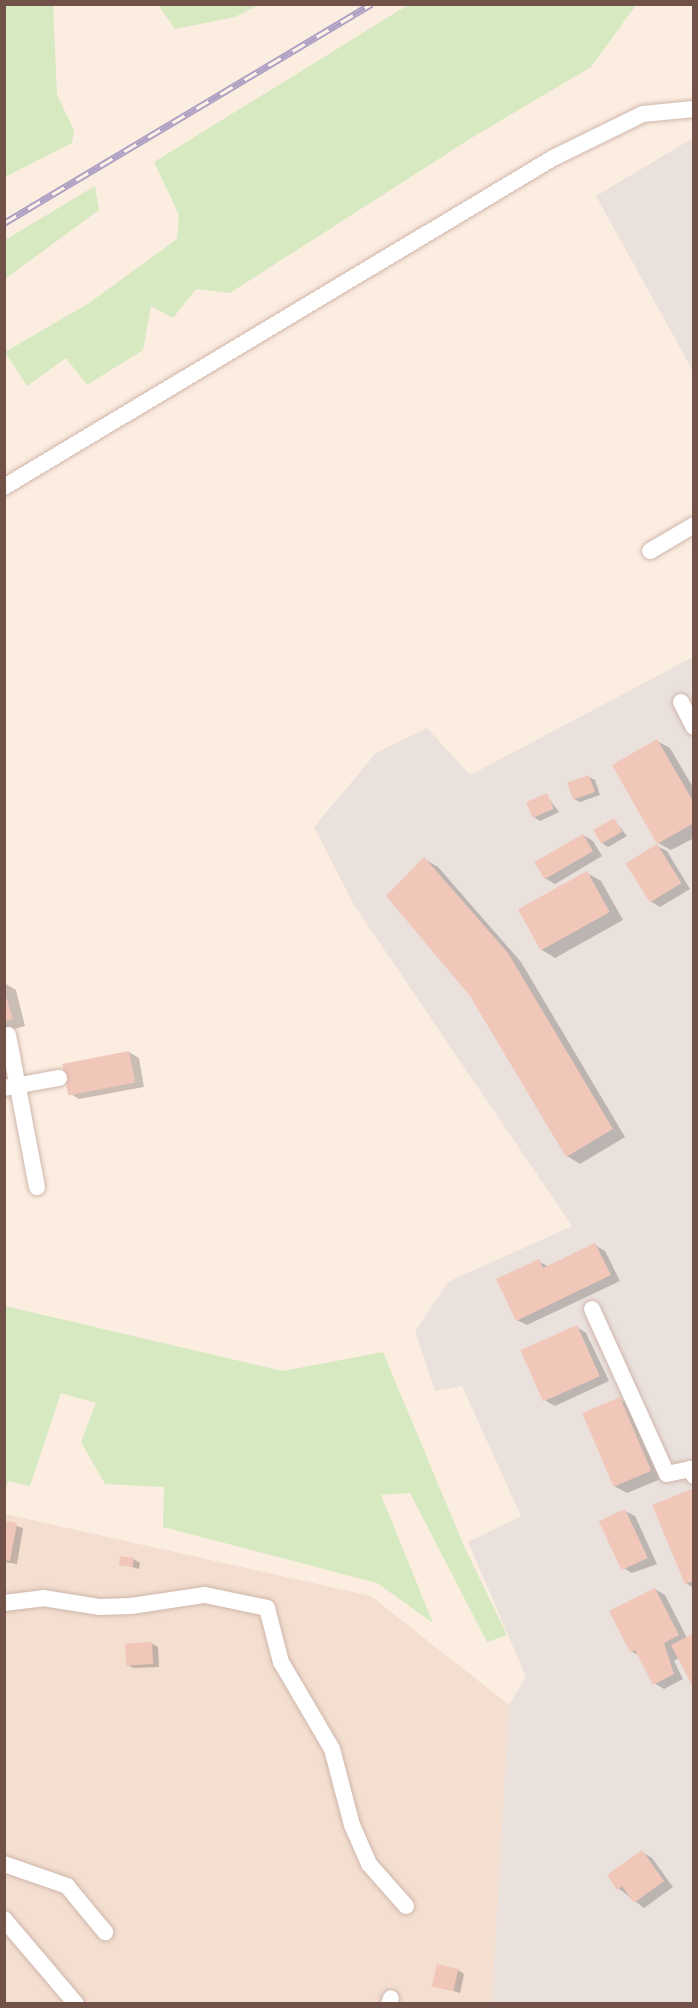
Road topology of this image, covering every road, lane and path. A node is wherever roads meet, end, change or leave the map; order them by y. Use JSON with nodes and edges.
{"nodes":[{"id":1,"x":693,"y":109,"type":"edge"},
{"id":2,"x":4,"y":487,"type":"edge"},
{"id":3,"x":693,"y":525,"type":"edge"},
{"id":4,"x":650,"y":550,"type":"dead end"},
{"id":5,"x":681,"y":702,"type":"dead end"},
{"id":6,"x":693,"y":727,"type":"edge"},
{"id":7,"x":8,"y":1035,"type":"dead end"},
{"id":8,"x":59,"y":1078,"type":"dead end"},
{"id":9,"x":12,"y":1087,"type":"edge"},
{"id":10,"x":37,"y":1187,"type":"dead end"},
{"id":11,"x":592,"y":1309,"type":"dead end"},
{"id":12,"x":693,"y":1476,"type":"edge"},
{"id":13,"x":4,"y":1603,"type":"edge"},
{"id":14,"x":4,"y":1864,"type":"edge"},
{"id":15,"x":406,"y":1905,"type":"dead end"},
{"id":16,"x":4,"y":1919,"type":"edge"},
{"id":17,"x":105,"y":1932,"type":"dead end"},
{"id":18,"x":76,"y":2004,"type":"edge"}],
"edges":[{"from":1,"to":2,"type":"street"},
{"from":3,"to":4,"type":"street"},
{"from":5,"to":6,"type":"street"},
{"from":7,"to":9,"type":"street"},
{"from":8,"to":9,"type":"street"},
{"from":9,"to":10,"type":"street"},
{"from":11,"to":12,"type":"street"},
{"from":13,"to":15,"type":"street"},
{"from":14,"to":17,"type":"street"},
{"from":16,"to":18,"type":"street"}]}
